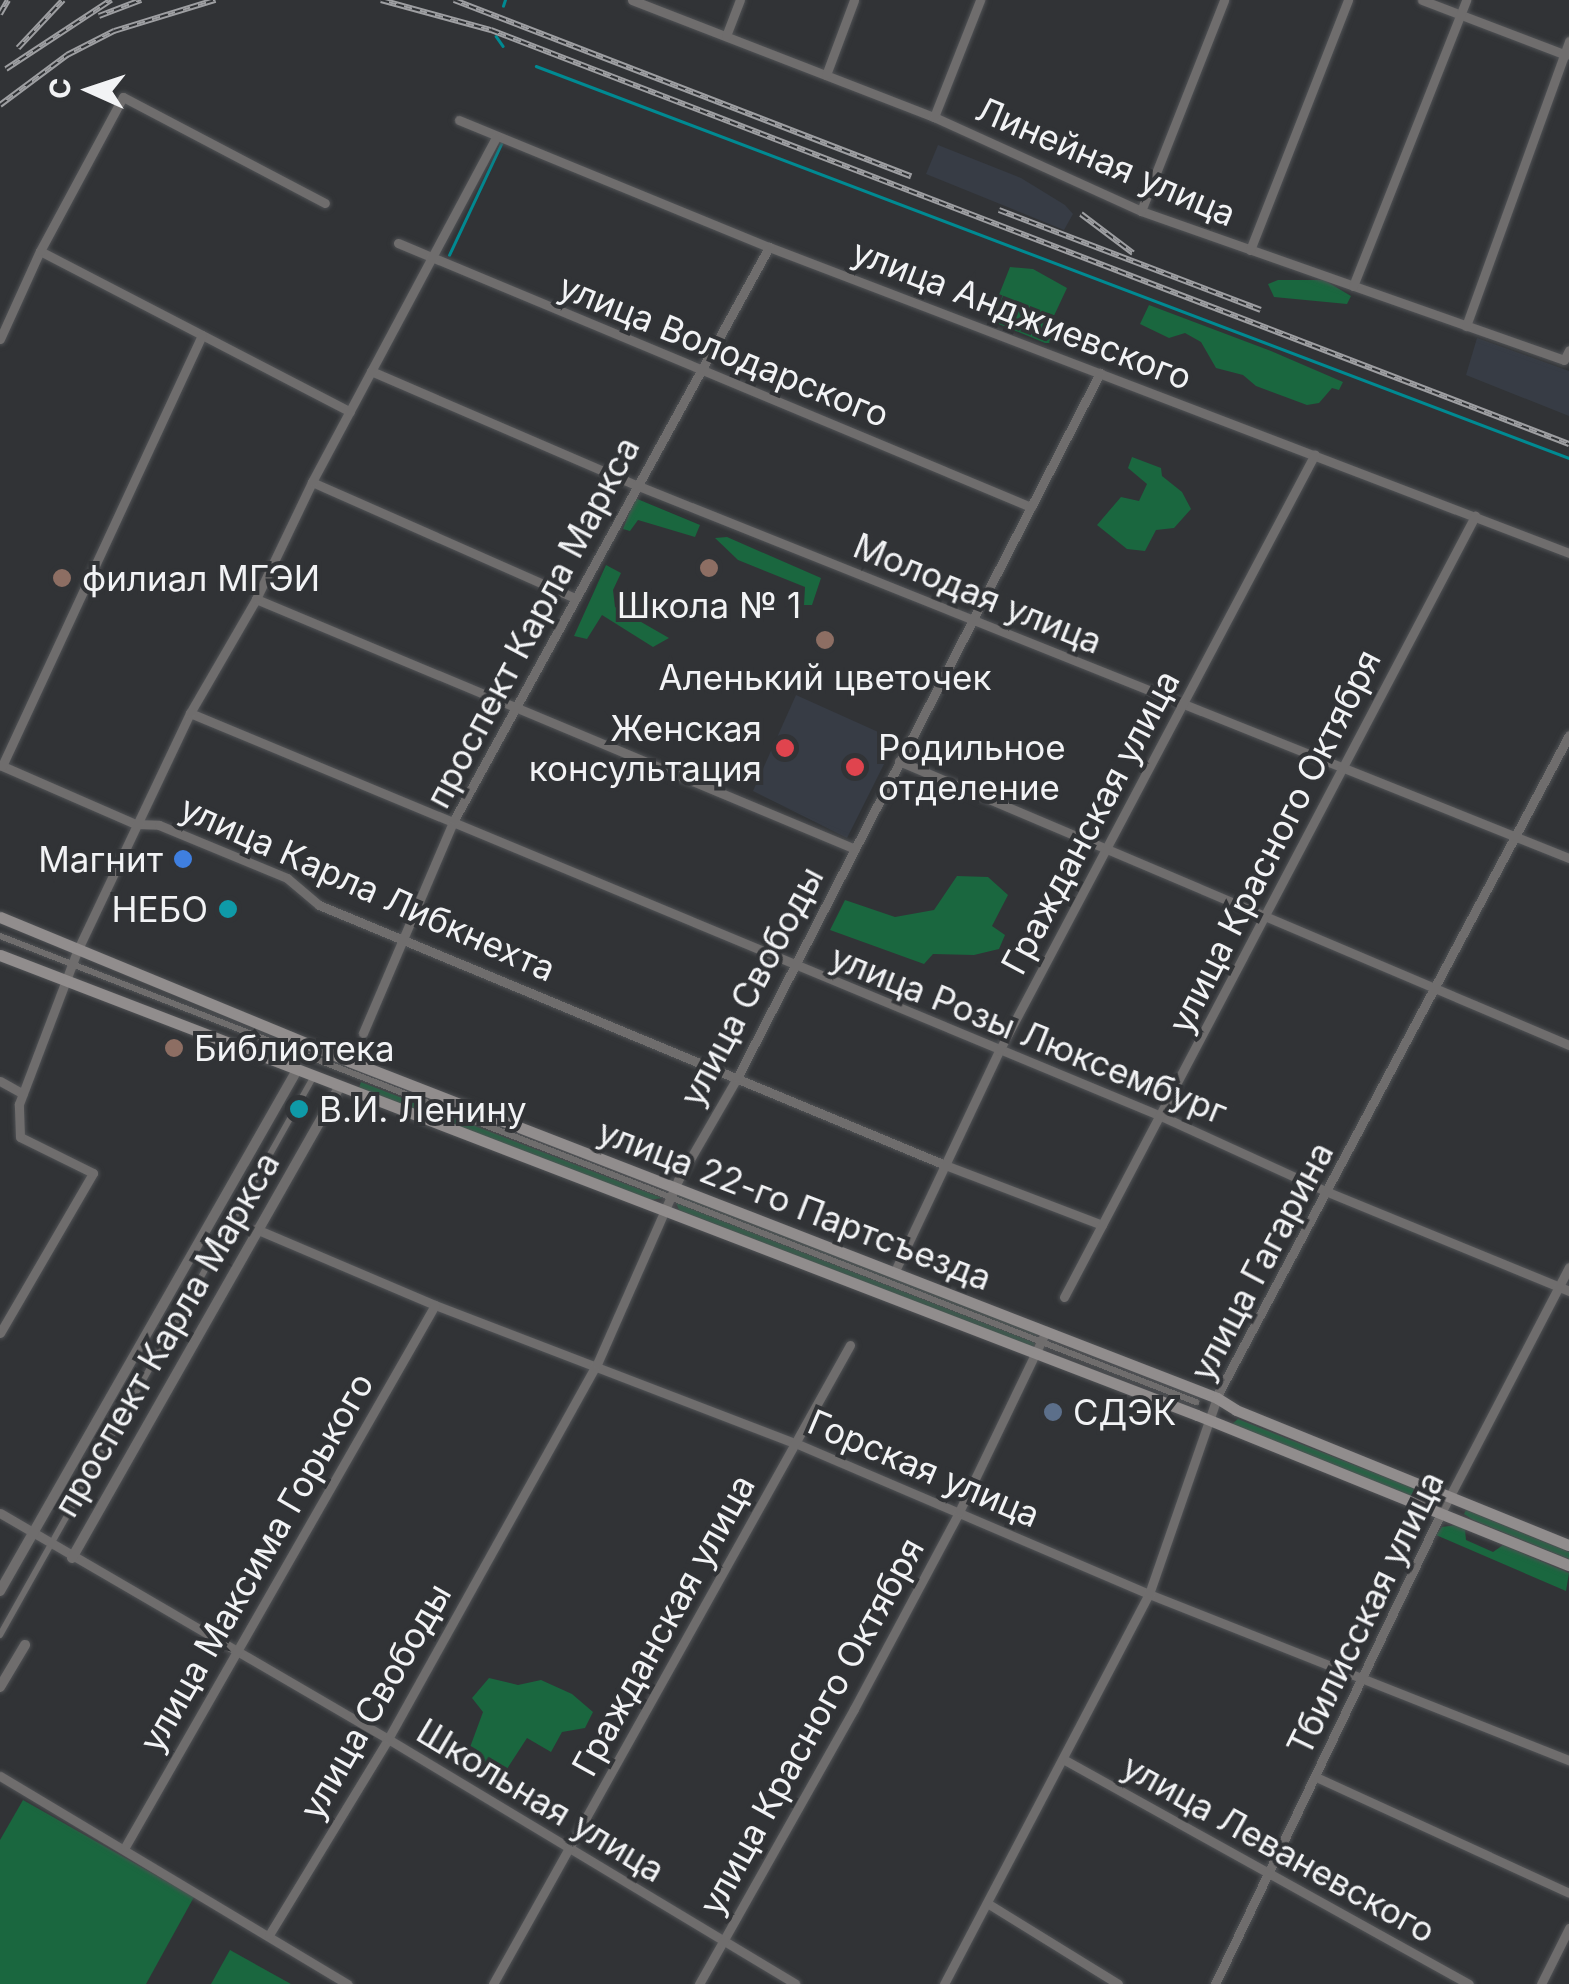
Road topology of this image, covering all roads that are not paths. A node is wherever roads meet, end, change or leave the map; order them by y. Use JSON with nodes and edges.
{"nodes":[{"id":1,"x":632,"y":0,"type":"edge"},
{"id":2,"x":740,"y":0,"type":"edge"},
{"id":3,"x":854,"y":0,"type":"edge"},
{"id":4,"x":980,"y":0,"type":"edge"},
{"id":5,"x":1224,"y":0,"type":"edge"},
{"id":6,"x":1348,"y":0,"type":"edge"},
{"id":7,"x":1422,"y":0,"type":"edge"},
{"id":8,"x":1466,"y":0,"type":"edge"},
{"id":9,"x":1460,"y":14,"type":"junction"},
{"id":10,"x":726,"y":36,"type":"junction"},
{"id":11,"x":1569,"y":41,"type":"edge"},
{"id":12,"x":1566,"y":55,"type":"edge"},
{"id":13,"x":826,"y":75,"type":"junction"},
{"id":14,"x":934,"y":118,"type":"junction"},
{"id":15,"x":459,"y":120,"type":"dead end"},
{"id":16,"x":496,"y":137,"type":"junction"},
{"id":17,"x":324,"y":203,"type":"dead end"},
{"id":18,"x":1141,"y":212,"type":"junction"},
{"id":19,"x":398,"y":243,"type":"dead end"},
{"id":20,"x":769,"y":247,"type":"junction"},
{"id":21,"x":1250,"y":250,"type":"junction"},
{"id":22,"x":40,"y":251,"type":"junction"},
{"id":23,"x":430,"y":260,"type":"junction"},
{"id":24,"x":1353,"y":286,"type":"junction"},
{"id":25,"x":1466,"y":326,"type":"junction"},
{"id":26,"x":202,"y":335,"type":"junction"},
{"id":27,"x":0,"y":339,"type":"edge"},
{"id":28,"x":1567,"y":355,"type":"edge"},
{"id":29,"x":700,"y":369,"type":"junction"},
{"id":30,"x":371,"y":371,"type":"junction"},
{"id":31,"x":1100,"y":373,"type":"junction"},
{"id":32,"x":350,"y":412,"type":"junction"},
{"id":33,"x":1315,"y":454,"type":"junction"},
{"id":34,"x":312,"y":482,"type":"junction"},
{"id":35,"x":636,"y":485,"type":"junction"},
{"id":36,"x":1031,"y":507,"type":"junction"},
{"id":37,"x":1475,"y":516,"type":"junction"},
{"id":38,"x":1569,"y":553,"type":"edge"},
{"id":39,"x":256,"y":598,"type":"junction"},
{"id":40,"x":575,"y":598,"type":"junction"},
{"id":41,"x":972,"y":621,"type":"junction"},
{"id":42,"x":1184,"y":705,"type":"junction"},
{"id":43,"x":514,"y":708,"type":"junction"},
{"id":44,"x":190,"y":713,"type":"junction"},
{"id":45,"x":1569,"y":734,"type":"edge"},
{"id":46,"x":900,"y":762,"type":"junction"},
{"id":47,"x":1,"y":765,"type":"edge"},
{"id":48,"x":1342,"y":768,"type":"junction"},
{"id":49,"x":454,"y":820,"type":"junction"},
{"id":50,"x":136,"y":824,"type":"junction"},
{"id":51,"x":1515,"y":835,"type":"junction"},
{"id":52,"x":855,"y":848,"type":"junction"},
{"id":53,"x":1108,"y":848,"type":"junction"},
{"id":54,"x":1569,"y":858,"type":"edge"},
{"id":55,"x":0,"y":917,"type":"edge"},
{"id":56,"x":1266,"y":918,"type":"junction"},
{"id":57,"x":0,"y":936,"type":"edge"},
{"id":58,"x":404,"y":938,"type":"junction"},
{"id":59,"x":78,"y":949,"type":"junction"},
{"id":60,"x":0,"y":954,"type":"edge"},
{"id":61,"x":72,"y":964,"type":"junction"},
{"id":62,"x":794,"y":967,"type":"junction"},
{"id":63,"x":66,"y":980,"type":"junction"},
{"id":64,"x":1434,"y":991,"type":"junction"},
{"id":65,"x":363,"y":1032,"type":"dead end"},
{"id":66,"x":1569,"y":1045,"type":"edge"},
{"id":67,"x":999,"y":1051,"type":"junction"},
{"id":68,"x":298,"y":1070,"type":"junction"},
{"id":69,"x":314,"y":1076,"type":"junction"},
{"id":70,"x":737,"y":1078,"type":"junction"},
{"id":71,"x":0,"y":1081,"type":"edge"},
{"id":72,"x":340,"y":1086,"type":"junction"},
{"id":73,"x":22,"y":1094,"type":"junction"},
{"id":74,"x":1161,"y":1116,"type":"junction"},
{"id":75,"x":944,"y":1166,"type":"junction"},
{"id":76,"x":673,"y":1192,"type":"junction"},
{"id":77,"x":1328,"y":1192,"type":"junction"},
{"id":78,"x":666,"y":1212,"type":"junction"},
{"id":79,"x":1102,"y":1225,"type":"junction"},
{"id":80,"x":256,"y":1228,"type":"junction"},
{"id":81,"x":1569,"y":1268,"type":"edge"},
{"id":82,"x":894,"y":1273,"type":"junction"},
{"id":83,"x":1558,"y":1287,"type":"junction"},
{"id":84,"x":1569,"y":1292,"type":"edge"},
{"id":85,"x":1064,"y":1296,"type":"dead end"},
{"id":86,"x":435,"y":1305,"type":"junction"},
{"id":87,"x":0,"y":1333,"type":"edge"},
{"id":88,"x":1044,"y":1337,"type":"junction"},
{"id":89,"x":850,"y":1345,"type":"dead end"},
{"id":90,"x":1036,"y":1357,"type":"junction"},
{"id":91,"x":597,"y":1364,"type":"junction"},
{"id":92,"x":1217,"y":1398,"type":"junction"},
{"id":93,"x":1196,"y":1402,"type":"dead end"},
{"id":94,"x":1210,"y":1424,"type":"junction"},
{"id":95,"x":795,"y":1443,"type":"junction"},
{"id":96,"x":1449,"y":1498,"type":"junction"},
{"id":97,"x":958,"y":1512,"type":"junction"},
{"id":98,"x":0,"y":1513,"type":"edge"},
{"id":99,"x":1441,"y":1513,"type":"junction"},
{"id":100,"x":34,"y":1534,"type":"junction"},
{"id":101,"x":52,"y":1545,"type":"junction"},
{"id":102,"x":1569,"y":1546,"type":"edge"},
{"id":103,"x":72,"y":1558,"type":"junction"},
{"id":104,"x":1569,"y":1564,"type":"edge"},
{"id":105,"x":0,"y":1590,"type":"edge"},
{"id":106,"x":1149,"y":1594,"type":"junction"},
{"id":107,"x":0,"y":1635,"type":"edge"},
{"id":108,"x":25,"y":1646,"type":"dead end"},
{"id":109,"x":237,"y":1653,"type":"junction"},
{"id":110,"x":1362,"y":1680,"type":"junction"},
{"id":111,"x":0,"y":1686,"type":"edge"},
{"id":112,"x":388,"y":1738,"type":"junction"},
{"id":113,"x":1062,"y":1759,"type":"junction"},
{"id":114,"x":1569,"y":1760,"type":"edge"},
{"id":115,"x":0,"y":1776,"type":"edge"},
{"id":116,"x":1316,"y":1777,"type":"junction"},
{"id":117,"x":124,"y":1847,"type":"junction"},
{"id":118,"x":570,"y":1850,"type":"junction"},
{"id":119,"x":1268,"y":1874,"type":"junction"},
{"id":120,"x":1569,"y":1893,"type":"edge"},
{"id":121,"x":987,"y":1903,"type":"junction"},
{"id":122,"x":1569,"y":1928,"type":"edge"},
{"id":123,"x":270,"y":1935,"type":"junction"},
{"id":124,"x":724,"y":1943,"type":"junction"},
{"id":125,"x":348,"y":1984,"type":"edge"},
{"id":126,"x":493,"y":1984,"type":"edge"},
{"id":127,"x":698,"y":1984,"type":"edge"},
{"id":128,"x":794,"y":1984,"type":"edge"},
{"id":129,"x":944,"y":1984,"type":"edge"},
{"id":130,"x":1118,"y":1984,"type":"edge"},
{"id":131,"x":1215,"y":1984,"type":"edge"},
{"id":132,"x":1468,"y":1984,"type":"edge"},
{"id":133,"x":1542,"y":1984,"type":"edge"}],
"edges":[{"from":1,"to":10,"type":"street","name":"Линейная улица"},
{"from":2,"to":10,"type":"street"},
{"from":3,"to":13,"type":"street"},
{"from":4,"to":14,"type":"street"},
{"from":5,"to":18,"type":"street"},
{"from":6,"to":21,"type":"street"},
{"from":7,"to":9,"type":"street"},
{"from":8,"to":9,"type":"street"},
{"from":9,"to":12,"type":"street"},
{"from":9,"to":24,"type":"street"},
{"from":10,"to":13,"type":"street","name":"Линейная улица"},
{"from":11,"to":12,"type":"street"},
{"from":12,"to":25,"type":"street"},
{"from":13,"to":14,"type":"street","name":"Линейная улица"},
{"from":14,"to":18,"type":"street","name":"Линейная улица"},
{"from":15,"to":16,"type":"street","name":"улица Анджиевского"},
{"from":16,"to":20,"type":"street","name":"улица Анджиевского"},
{"from":16,"to":23,"type":"street"},
{"from":17,"to":22,"type":"street"},
{"from":18,"to":21,"type":"street","name":"Линейная улица"},
{"from":19,"to":23,"type":"street","name":"улица Володарского"},
{"from":20,"to":29,"type":"street","name":"проспект Карла Маркса"},
{"from":20,"to":31,"type":"street","name":"улица Анджиевского"},
{"from":21,"to":24,"type":"street","name":"Линейная улица"},
{"from":22,"to":26,"type":"street"},
{"from":22,"to":27,"type":"street"},
{"from":23,"to":29,"type":"street","name":"улица Володарского"},
{"from":23,"to":30,"type":"street"},
{"from":24,"to":25,"type":"street","name":"Линейная улица"},
{"from":25,"to":28,"type":"street","name":"Линейная улица"},
{"from":26,"to":32,"type":"street"},
{"from":26,"to":47,"type":"street"},
{"from":29,"to":35,"type":"street","name":"проспект Карла Маркса"},
{"from":29,"to":36,"type":"street","name":"улица Володарского"},
{"from":30,"to":32,"type":"street"},
{"from":30,"to":35,"type":"street","name":"Молодая улица"},
{"from":31,"to":33,"type":"street","name":"улица Анджиевского"},
{"from":31,"to":36,"type":"street","name":"улица Свободы"},
{"from":32,"to":34,"type":"street"},
{"from":33,"to":37,"type":"street","name":"улица Анджиевского"},
{"from":33,"to":42,"type":"street","name":"Гражданская улица"},
{"from":34,"to":39,"type":"street"},
{"from":34,"to":40,"type":"street"},
{"from":35,"to":40,"type":"street","name":"проспект Карла Маркса"},
{"from":35,"to":41,"type":"street","name":"Молодая улица"},
{"from":36,"to":41,"type":"street","name":"улица Свободы"},
{"from":37,"to":38,"type":"street","name":"улица Анджиевского"},
{"from":37,"to":48,"type":"street","name":"улица Красного Октября"},
{"from":39,"to":43,"type":"street"},
{"from":39,"to":44,"type":"street"},
{"from":40,"to":43,"type":"street","name":"проспект Карла Маркса"},
{"from":41,"to":42,"type":"street","name":"Молодая улица"},
{"from":41,"to":46,"type":"street","name":"улица Свободы"},
{"from":42,"to":48,"type":"street","name":"Молодая улица"},
{"from":42,"to":53,"type":"street","name":"Гражданская улица"},
{"from":43,"to":49,"type":"street","name":"проспект Карла Маркса"},
{"from":43,"to":52,"type":"street"},
{"from":44,"to":49,"type":"street","name":"улица Розы Люксембург"},
{"from":44,"to":50,"type":"street"},
{"from":45,"to":51,"type":"street","name":"улица Гагарина"},
{"from":46,"to":52,"type":"street","name":"улица Свободы"},
{"from":46,"to":53,"type":"street"},
{"from":47,"to":50,"type":"street","name":"улица Карла Либкнехта"},
{"from":48,"to":51,"type":"street","name":"Молодая улица"},
{"from":48,"to":56,"type":"street","name":"улица Красного Октября"},
{"from":49,"to":58,"type":"street","name":"проспект Карла Маркса"},
{"from":49,"to":62,"type":"street","name":"улица Розы Люксембург"},
{"from":50,"to":58,"type":"street","name":"улица Карла Либкнехта"},
{"from":50,"to":59,"type":"street"},
{"from":51,"to":54,"type":"street","name":"Молодая улица"},
{"from":51,"to":64,"type":"street","name":"улица Гагарина"},
{"from":52,"to":62,"type":"street","name":"улица Свободы"},
{"from":53,"to":56,"type":"street"},
{"from":53,"to":67,"type":"street","name":"Гражданская улица"},
{"from":55,"to":59,"type":"main road","name":"улица 22-го Партсъезда"},
{"from":56,"to":64,"type":"street"},
{"from":56,"to":74,"type":"street","name":"улица Красного Октября"},
{"from":57,"to":61,"type":"street"},
{"from":58,"to":65,"type":"street","name":"проспект Карла Маркса"},
{"from":58,"to":70,"type":"street","name":"улица Карла Либкнехта"},
{"from":59,"to":61,"type":"street"},
{"from":59,"to":76,"type":"main road","name":"улица 22-го Партсъезда"},
{"from":60,"to":63,"type":"main road","name":"улица 22-го Партсъезда"},
{"from":61,"to":63,"type":"street"},
{"from":61,"to":76,"type":"street"},
{"from":62,"to":67,"type":"street","name":"улица Розы Люксембург"},
{"from":62,"to":70,"type":"street","name":"улица Свободы"},
{"from":63,"to":68,"type":"main road","name":"улица 22-го Партсъезда"},
{"from":63,"to":73,"type":"street"},
{"from":64,"to":66,"type":"street"},
{"from":64,"to":77,"type":"street","name":"улица Гагарина"},
{"from":67,"to":74,"type":"street","name":"улица Розы Люксембург"},
{"from":67,"to":75,"type":"street","name":"Гражданская улица"},
{"from":68,"to":69,"type":"main road","name":"улица 22-го Партсъезда"},
{"from":68,"to":100,"type":"street","name":"проспект Карла Маркса"},
{"from":69,"to":72,"type":"main road","name":"улица 22-го Партсъезда"},
{"from":69,"to":101,"type":"street","name":"проспект Карла Маркса"},
{"from":70,"to":75,"type":"street","name":"улица Карла Либкнехта"},
{"from":70,"to":76,"type":"street","name":"улица Свободы"},
{"from":71,"to":73,"type":"street"},
{"from":72,"to":78,"type":"main road","name":"улица 22-го Партсъезда"},
{"from":72,"to":80,"type":"street","name":"проспект Карла Маркса"},
{"from":73,"to":87,"type":"street"},
{"from":74,"to":77,"type":"street","name":"улица Розы Люксембург"},
{"from":74,"to":79,"type":"street","name":"улица Красного Октября"},
{"from":75,"to":79,"type":"street","name":"улица Карла Либкнехта"},
{"from":75,"to":82,"type":"street","name":"Гражданская улица"},
{"from":76,"to":78,"type":"street","name":"улица Свободы"},
{"from":76,"to":82,"type":"main road","name":"улица 22-го Партсъезда"},
{"from":76,"to":88,"type":"street"},
{"from":77,"to":83,"type":"street","name":"улица Розы Люксембург"},
{"from":77,"to":92,"type":"street","name":"улица Гагарина"},
{"from":78,"to":90,"type":"main road","name":"улица 22-го Партсъезда"},
{"from":78,"to":91,"type":"street","name":"улица Свободы"},
{"from":79,"to":85,"type":"street","name":"улица Красного Октября"},
{"from":80,"to":86,"type":"street","name":"Горская улица"},
{"from":80,"to":103,"type":"street","name":"проспект Карла Маркса"},
{"from":81,"to":83,"type":"street","name":"Тбилисская улица"},
{"from":82,"to":88,"type":"main road","name":"улица 22-го Партсъезда"},
{"from":83,"to":84,"type":"street","name":"улица Розы Люксембург"},
{"from":83,"to":96,"type":"street","name":"Тбилисская улица"},
{"from":86,"to":91,"type":"street","name":"Горская улица"},
{"from":86,"to":109,"type":"street","name":"улица Максима Горького"},
{"from":88,"to":90,"type":"street","name":"улица Красного Октября"},
{"from":88,"to":92,"type":"main road","name":"улица 22-го Партсъезда"},
{"from":88,"to":93,"type":"street"},
{"from":89,"to":95,"type":"street","name":"Гражданская улица"},
{"from":90,"to":94,"type":"main road","name":"улица 22-го Партсъезда"},
{"from":90,"to":97,"type":"street","name":"улица Красного Октября"},
{"from":91,"to":95,"type":"street","name":"Горская улица"},
{"from":91,"to":112,"type":"street","name":"улица Свободы"},
{"from":92,"to":94,"type":"street","name":"улица Гагарина"},
{"from":92,"to":96,"type":"main road","name":"улица 22-го Партсъезда"},
{"from":94,"to":99,"type":"main road","name":"улица 22-го Партсъезда"},
{"from":94,"to":106,"type":"street","name":"улица Гагарина"},
{"from":95,"to":97,"type":"street","name":"Горская улица"},
{"from":95,"to":118,"type":"street","name":"Гражданская улица"},
{"from":96,"to":99,"type":"street","name":"Тбилисская улица"},
{"from":96,"to":102,"type":"main road","name":"улица 22-го Партсъезда"},
{"from":97,"to":106,"type":"street","name":"Горская улица"},
{"from":97,"to":124,"type":"street","name":"улица Красного Октября"},
{"from":98,"to":100,"type":"street","name":"Школьная улица"},
{"from":99,"to":104,"type":"main road","name":"улица 22-го Партсъезда"},
{"from":99,"to":110,"type":"street","name":"Тбилисская улица"},
{"from":100,"to":101,"type":"street","name":"Школьная улица"},
{"from":100,"to":105,"type":"street","name":"проспект Карла Маркса"},
{"from":101,"to":103,"type":"street","name":"Школьная улица"},
{"from":101,"to":107,"type":"street","name":"проспект Карла Маркса"},
{"from":103,"to":109,"type":"street","name":"Школьная улица"},
{"from":106,"to":110,"type":"street","name":"Горская улица"},
{"from":106,"to":113,"type":"street","name":"улица Гагарина"},
{"from":108,"to":111,"type":"street"},
{"from":109,"to":112,"type":"street","name":"Школьная улица"},
{"from":109,"to":117,"type":"street","name":"улица Максима Горького"},
{"from":110,"to":114,"type":"street","name":"Горская улица"},
{"from":110,"to":116,"type":"street","name":"Тбилисская улица"},
{"from":112,"to":118,"type":"street","name":"Школьная улица"},
{"from":112,"to":123,"type":"street","name":"улица Свободы"},
{"from":113,"to":119,"type":"street","name":"улица Леваневского"},
{"from":113,"to":121,"type":"street","name":"улица Гагарина"},
{"from":115,"to":117,"type":"street"},
{"from":116,"to":119,"type":"street","name":"Тбилисская улица"},
{"from":116,"to":120,"type":"street"},
{"from":117,"to":123,"type":"street"},
{"from":118,"to":124,"type":"street","name":"Школьная улица"},
{"from":118,"to":126,"type":"street","name":"Гражданская улица"},
{"from":119,"to":131,"type":"street","name":"Тбилисская улица"},
{"from":119,"to":132,"type":"street","name":"улица Леваневского"},
{"from":121,"to":129,"type":"street","name":"улица Гагарина"},
{"from":121,"to":130,"type":"street"},
{"from":122,"to":133,"type":"street"},
{"from":123,"to":125,"type":"street"},
{"from":124,"to":127,"type":"street","name":"улица Красного Октября"},
{"from":124,"to":128,"type":"street","name":"Школьная улица"}]}
